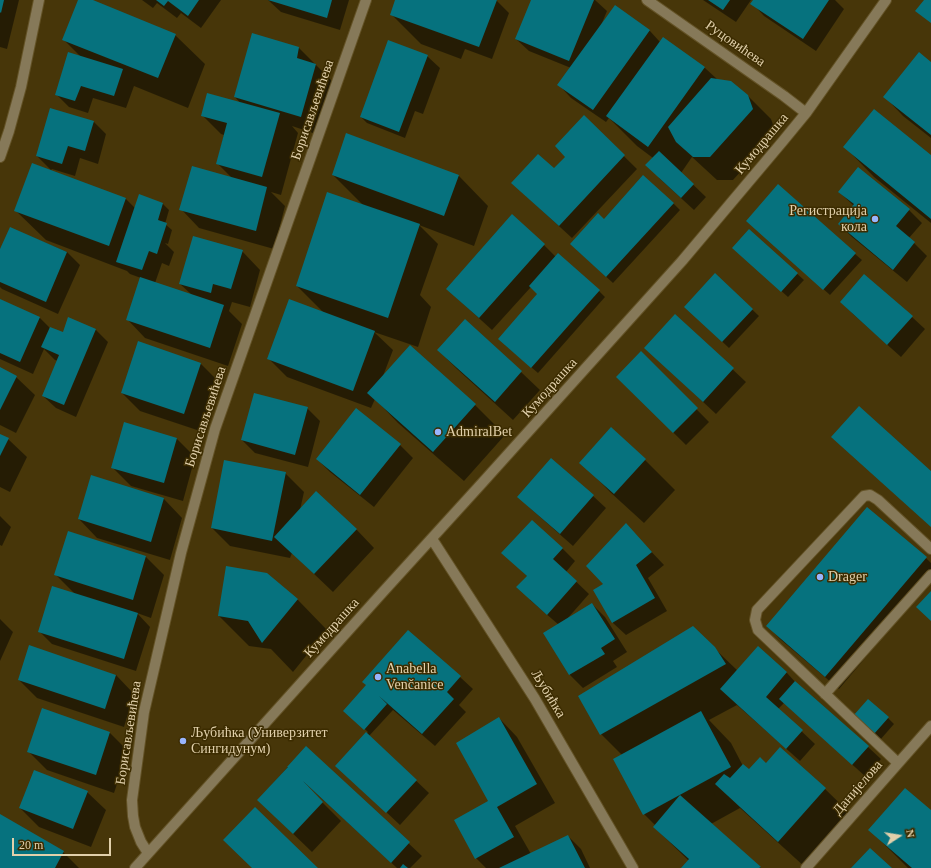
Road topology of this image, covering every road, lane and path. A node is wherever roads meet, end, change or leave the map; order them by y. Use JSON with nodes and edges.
{"nodes":[{"id":1,"x":39,"y":0,"type":"edge"},
{"id":2,"x":366,"y":0,"type":"edge"},
{"id":3,"x":647,"y":0,"type":"edge"},
{"id":4,"x":886,"y":0,"type":"edge"},
{"id":5,"x":806,"y":113,"type":"junction"},
{"id":6,"x":0,"y":157,"type":"edge"},
{"id":7,"x":432,"y":539,"type":"junction"},
{"id":8,"x":931,"y":549,"type":"edge"},
{"id":9,"x":931,"y":575,"type":"edge"},
{"id":10,"x":824,"y":694,"type":"junction"},
{"id":11,"x":931,"y":726,"type":"edge"},
{"id":12,"x":898,"y":763,"type":"junction"},
{"id":13,"x":148,"y":853,"type":"junction"},
{"id":14,"x":135,"y":868,"type":"edge"},
{"id":15,"x":633,"y":868,"type":"edge"},
{"id":16,"x":806,"y":868,"type":"edge"}],
"edges":[{"from":1,"to":6,"type":"street"},
{"from":2,"to":13,"type":"street","name":"Борисављевићева"},
{"from":3,"to":5,"type":"street","name":"Руцовићева"},
{"from":4,"to":5,"type":"street","name":"Кумодрашка"},
{"from":5,"to":7,"type":"street","name":"Кумодрашка"},
{"from":7,"to":13,"type":"street","name":"Кумодрашка"},
{"from":7,"to":15,"type":"street","name":"Љубићка"},
{"from":8,"to":10,"type":"street"},
{"from":9,"to":10,"type":"street"},
{"from":10,"to":12,"type":"street"},
{"from":11,"to":12,"type":"street","name":"Данијелова"},
{"from":12,"to":16,"type":"street","name":"Данијелова"},
{"from":13,"to":14,"type":"street","name":"Кумодрашка"}]}
